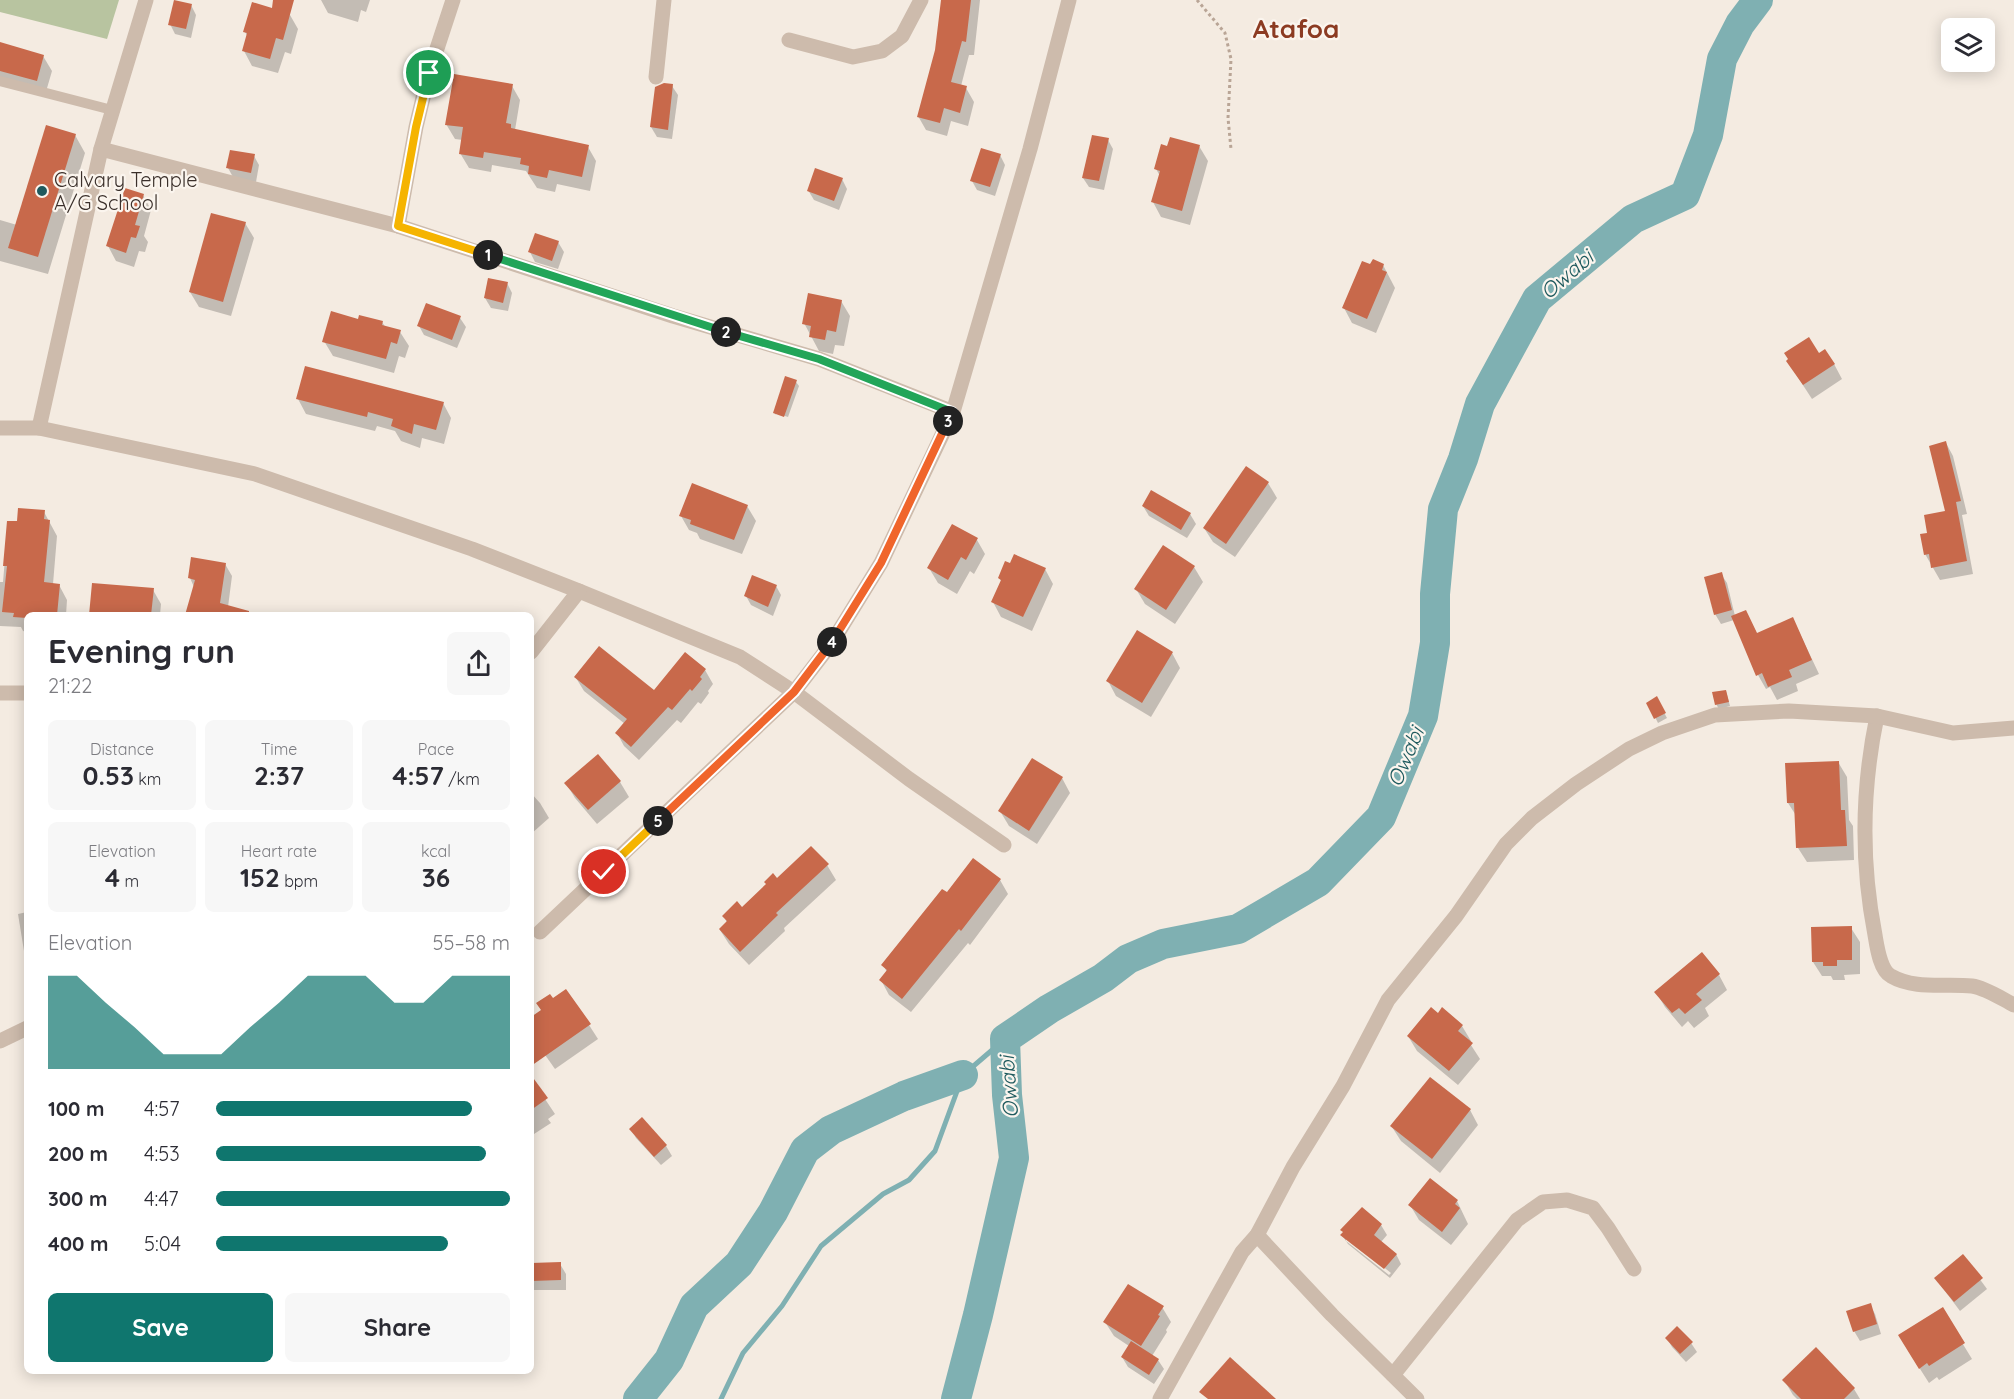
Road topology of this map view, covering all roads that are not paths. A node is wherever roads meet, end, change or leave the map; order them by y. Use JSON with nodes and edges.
{"nodes":[{"id":1,"x":146,"y":0,"type":"edge"},
{"id":2,"x":453,"y":0,"type":"edge"},
{"id":3,"x":664,"y":0,"type":"edge"},
{"id":4,"x":921,"y":0,"type":"edge"},
{"id":5,"x":1069,"y":0,"type":"edge"},
{"id":6,"x":789,"y":40,"type":"dead end"},
{"id":7,"x":656,"y":77,"type":"dead end"},
{"id":8,"x":0,"y":81,"type":"edge"},
{"id":9,"x":112,"y":110,"type":"junction"},
{"id":10,"x":100,"y":149,"type":"junction"},
{"id":11,"x":398,"y":226,"type":"junction"},
{"id":12,"x":952,"y":412,"type":"junction"},
{"id":13,"x":0,"y":428,"type":"edge"},
{"id":14,"x":39,"y":428,"type":"junction"},
{"id":15,"x":579,"y":591,"type":"junction"},
{"id":16,"x":534,"y":648,"type":"edge"},
{"id":17,"x":794,"y":692,"type":"junction"},
{"id":18,"x":0,"y":693,"type":"edge"},
{"id":19,"x":24,"y":693,"type":"edge"},
{"id":20,"x":1876,"y":716,"type":"junction"},
{"id":21,"x":2014,"y":728,"type":"edge"},
{"id":22,"x":1004,"y":845,"type":"dead end"},
{"id":23,"x":540,"y":932,"type":"dead end"},
{"id":24,"x":2014,"y":1005,"type":"edge"},
{"id":25,"x":24,"y":1029,"type":"edge"},
{"id":26,"x":0,"y":1041,"type":"edge"},
{"id":27,"x":1257,"y":1235,"type":"junction"},
{"id":28,"x":1634,"y":1269,"type":"dead end"},
{"id":29,"x":1392,"y":1375,"type":"junction"},
{"id":30,"x":1160,"y":1399,"type":"edge"},
{"id":31,"x":1417,"y":1399,"type":"edge"}],
"edges":[{"from":1,"to":9,"type":"street"},
{"from":2,"to":11,"type":"street"},
{"from":3,"to":7,"type":"street"},
{"from":4,"to":6,"type":"street"},
{"from":5,"to":12,"type":"street"},
{"from":8,"to":9,"type":"lane"},
{"from":9,"to":10,"type":"street"},
{"from":10,"to":11,"type":"street"},
{"from":10,"to":14,"type":"street"},
{"from":11,"to":12,"type":"street"},
{"from":12,"to":17,"type":"street"},
{"from":13,"to":14,"type":"street"},
{"from":14,"to":15,"type":"street"},
{"from":15,"to":16,"type":"street"},
{"from":15,"to":17,"type":"street"},
{"from":17,"to":22,"type":"street"},
{"from":17,"to":23,"type":"street"},
{"from":18,"to":19,"type":"street"},
{"from":20,"to":21,"type":"street"},
{"from":20,"to":24,"type":"street"},
{"from":20,"to":27,"type":"street"},
{"from":25,"to":26,"type":"street"},
{"from":27,"to":29,"type":"street"},
{"from":27,"to":30,"type":"street"},
{"from":28,"to":29,"type":"street"},
{"from":29,"to":31,"type":"street"}]}
